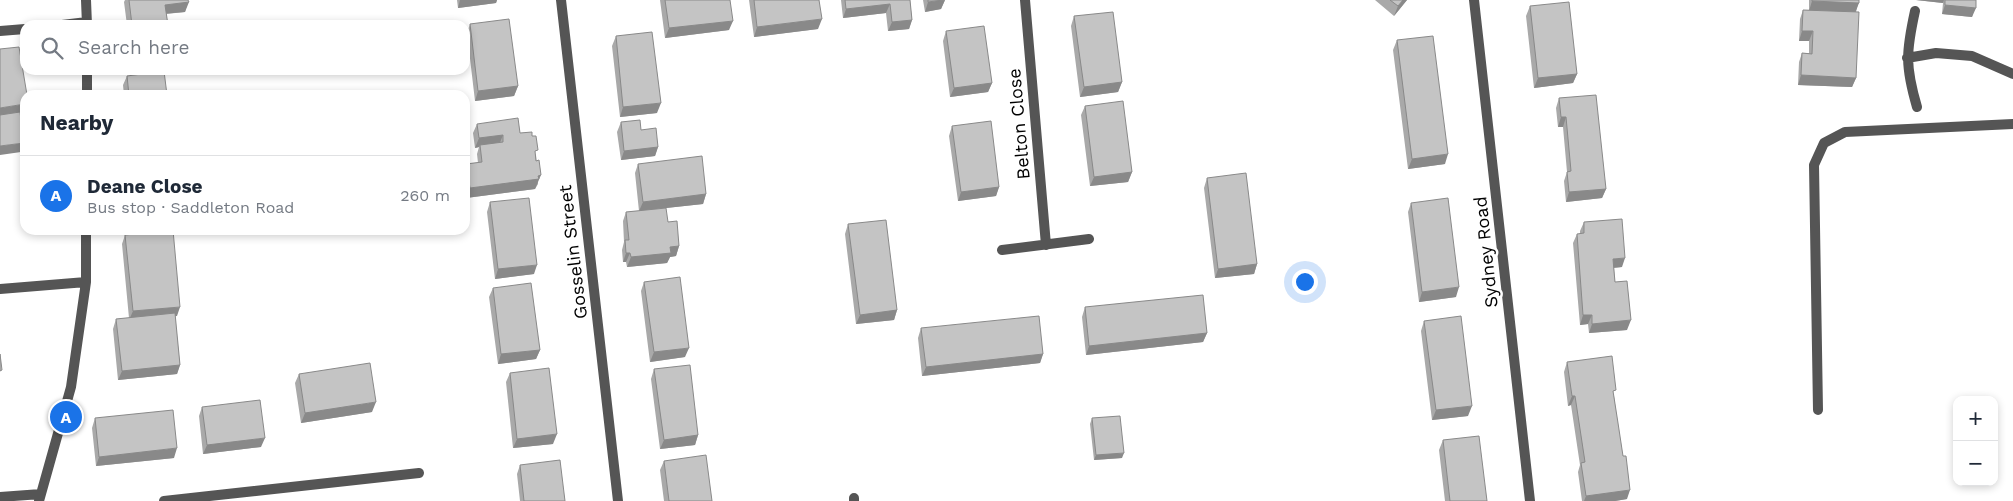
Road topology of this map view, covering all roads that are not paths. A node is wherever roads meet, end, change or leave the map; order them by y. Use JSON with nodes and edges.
{"nodes":[{"id":1,"x":86,"y":0,"type":"edge"},
{"id":2,"x":561,"y":0,"type":"edge"},
{"id":3,"x":1025,"y":0,"type":"edge"},
{"id":4,"x":1474,"y":0,"type":"edge"},
{"id":5,"x":1915,"y":11,"type":"dead end"},
{"id":6,"x":87,"y":20,"type":"edge"},
{"id":7,"x":20,"y":29,"type":"edge"},
{"id":8,"x":0,"y":31,"type":"edge"},
{"id":9,"x":1907,"y":58,"type":"junction"},
{"id":10,"x":2013,"y":74,"type":"edge"},
{"id":11,"x":87,"y":75,"type":"edge"},
{"id":12,"x":87,"y":90,"type":"edge"},
{"id":13,"x":1917,"y":107,"type":"dead end"},
{"id":14,"x":2013,"y":124,"type":"edge"},
{"id":15,"x":86,"y":235,"type":"edge"},
{"id":16,"x":1089,"y":239,"type":"dead end"},
{"id":17,"x":1046,"y":244,"type":"junction"},
{"id":18,"x":1002,"y":250,"type":"dead end"},
{"id":19,"x":86,"y":282,"type":"junction"},
{"id":20,"x":0,"y":289,"type":"edge"},
{"id":21,"x":1818,"y":410,"type":"dead end"},
{"id":22,"x":418,"y":473,"type":"dead end"},
{"id":23,"x":0,"y":497,"type":"edge"},
{"id":24,"x":40,"y":498,"type":"edge"},
{"id":25,"x":164,"y":501,"type":"edge"},
{"id":26,"x":618,"y":501,"type":"edge"},
{"id":27,"x":1530,"y":501,"type":"edge"}],
"edges":[{"from":1,"to":6,"type":"street"},
{"from":2,"to":26,"type":"street","name":"Gosselin Street"},
{"from":3,"to":17,"type":"street","name":"Belton Close"},
{"from":4,"to":27,"type":"street","name":"Sydney Road"},
{"from":5,"to":9,"type":"street"},
{"from":7,"to":8,"type":"street"},
{"from":9,"to":10,"type":"street"},
{"from":9,"to":13,"type":"street"},
{"from":11,"to":12,"type":"street"},
{"from":14,"to":21,"type":"street"},
{"from":15,"to":19,"type":"street"},
{"from":16,"to":17,"type":"street"},
{"from":17,"to":18,"type":"street"},
{"from":19,"to":20,"type":"street"},
{"from":19,"to":24,"type":"street"},
{"from":22,"to":25,"type":"street"},
{"from":23,"to":24,"type":"street"}]}
